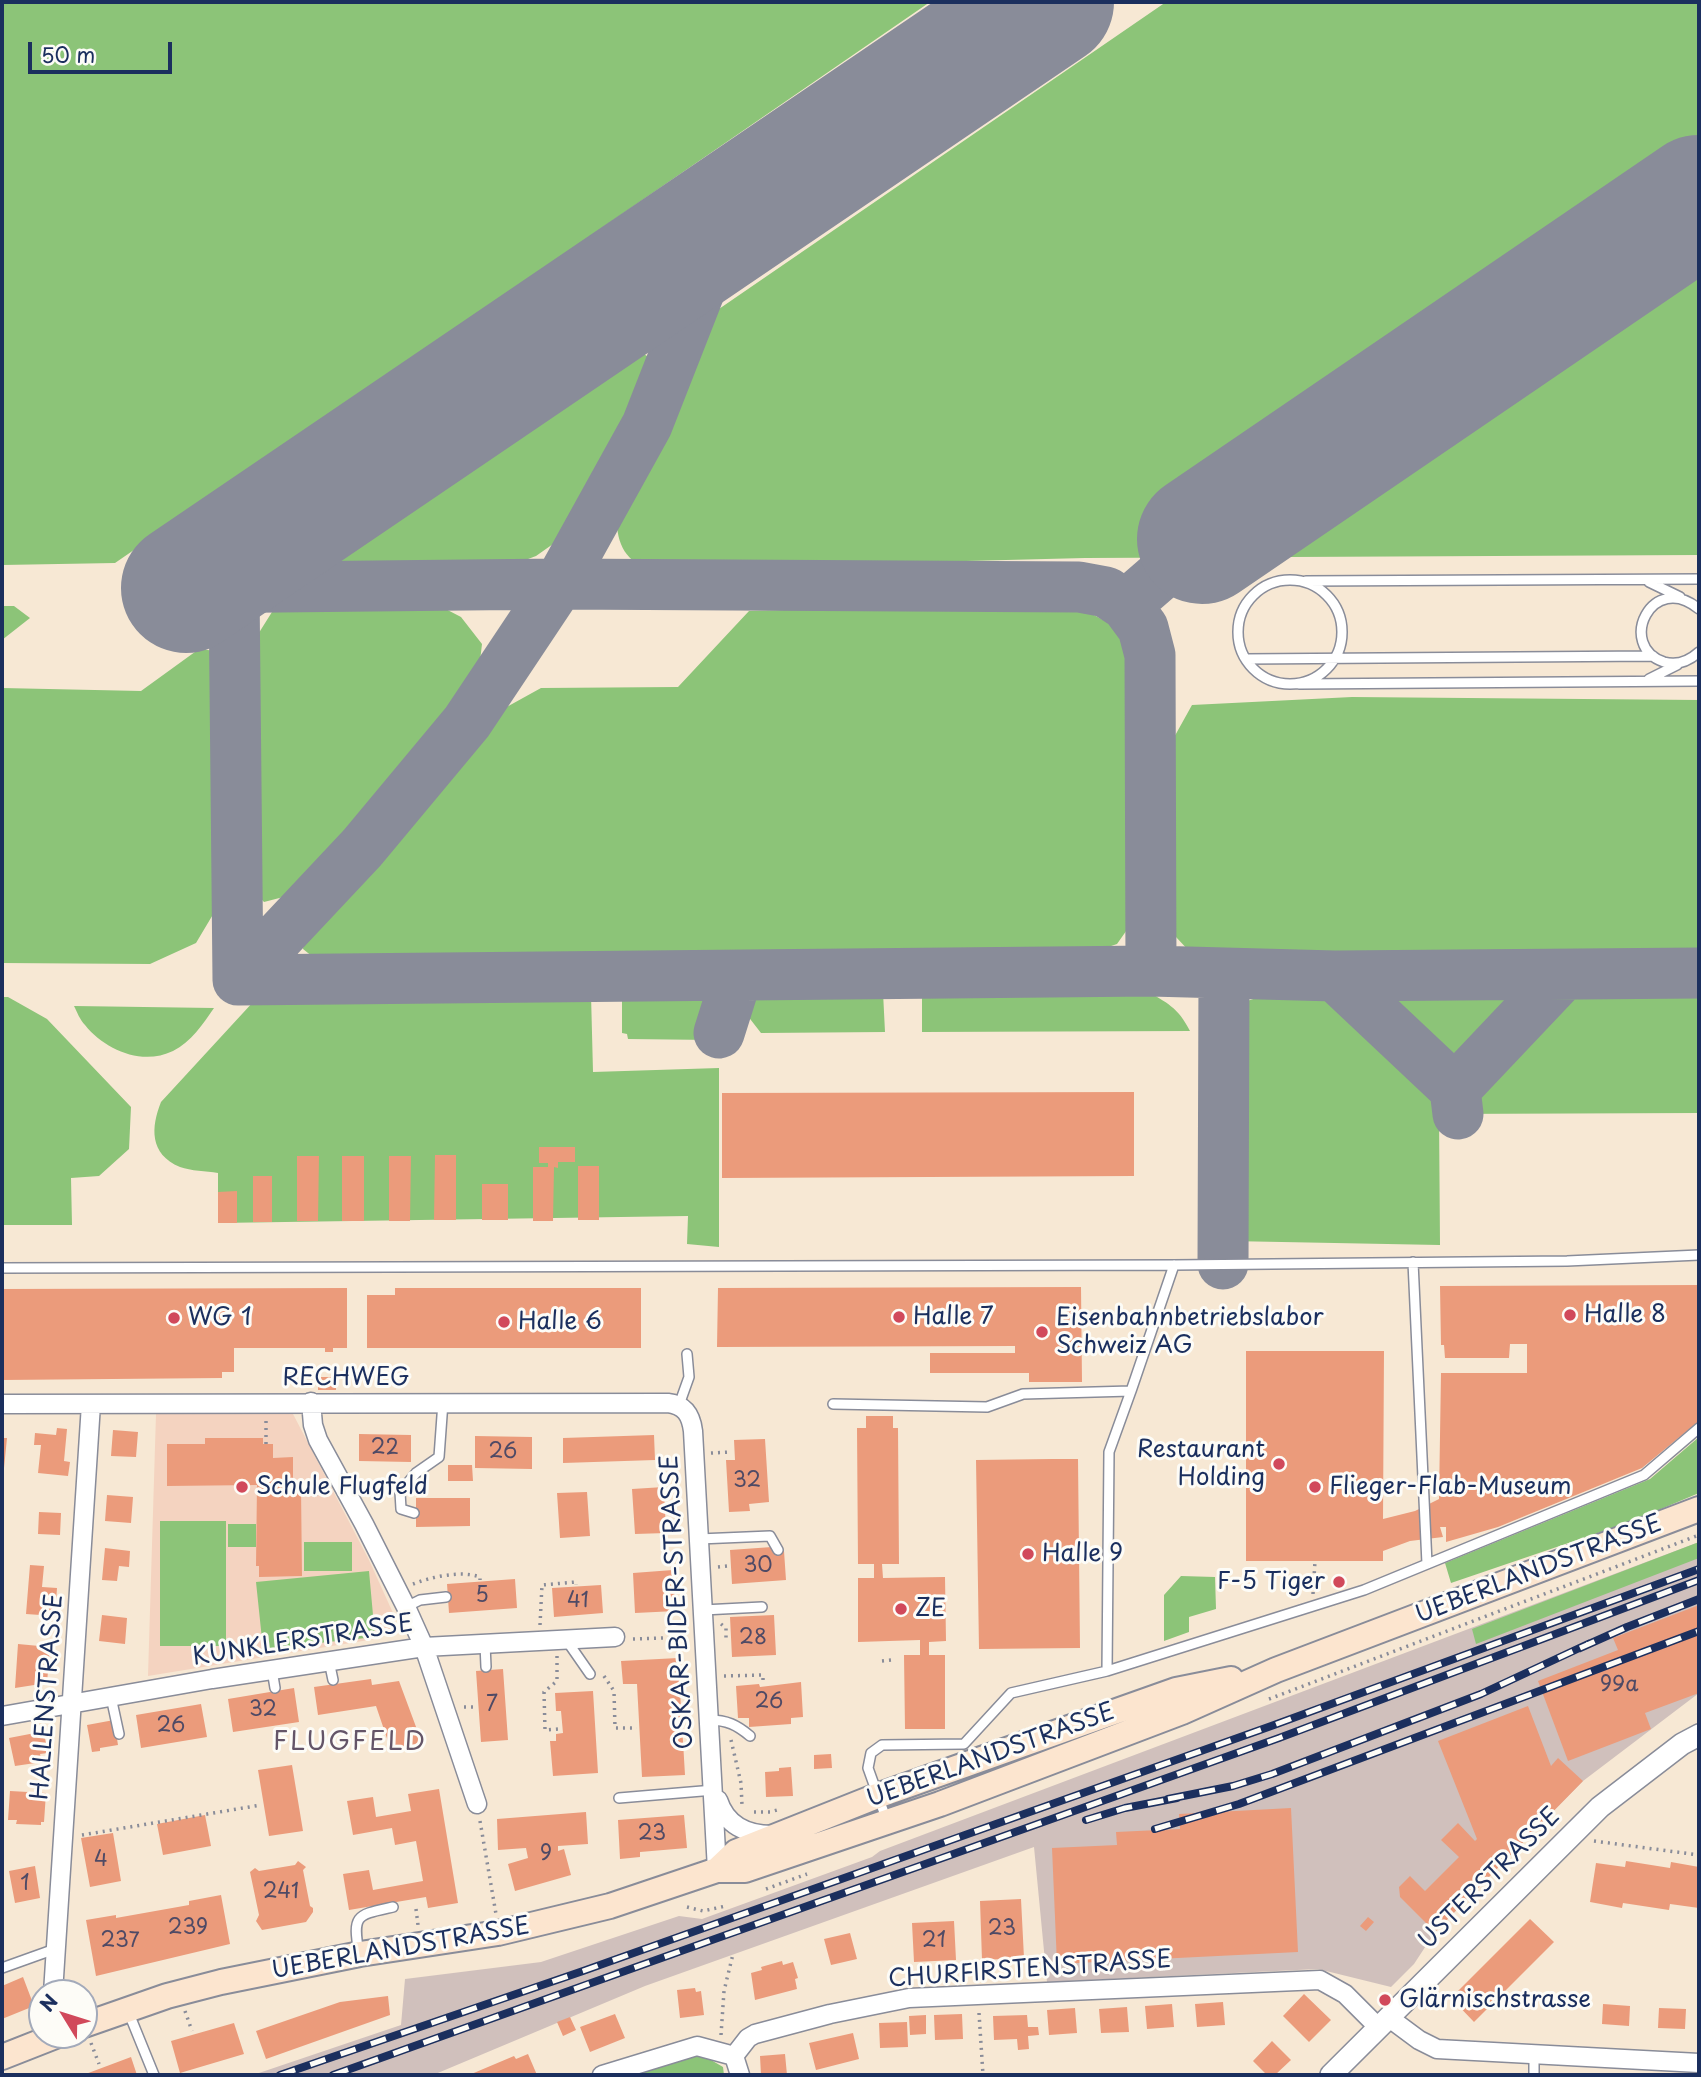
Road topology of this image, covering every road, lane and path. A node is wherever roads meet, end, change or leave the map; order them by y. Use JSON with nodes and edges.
{"nodes":[{"id":1,"x":1699,"y":579,"type":"edge"},
{"id":2,"x":1643,"y":580,"type":"junction"},
{"id":3,"x":1306,"y":581,"type":"junction"},
{"id":4,"x":1681,"y":598,"type":"junction"},
{"id":5,"x":1699,"y":609,"type":"edge"},
{"id":6,"x":1699,"y":652,"type":"edge"},
{"id":7,"x":1653,"y":656,"type":"junction"},
{"id":8,"x":1336,"y":658,"type":"junction"},
{"id":9,"x":1246,"y":659,"type":"junction"},
{"id":10,"x":1680,"y":663,"type":"junction"},
{"id":11,"x":1644,"y":681,"type":"junction"},
{"id":12,"x":1699,"y":681,"type":"edge"},
{"id":13,"x":1299,"y":684,"type":"junction"},
{"id":14,"x":1699,"y":1255,"type":"edge"},
{"id":15,"x":1413,"y":1262,"type":"junction"},
{"id":16,"x":1174,"y":1265,"type":"junction"},
{"id":17,"x":2,"y":1268,"type":"edge"},
{"id":18,"x":687,"y":1354,"type":"dead end"},
{"id":19,"x":1131,"y":1391,"type":"junction"},
{"id":20,"x":312,"y":1402,"type":"junction"},
{"id":21,"x":443,"y":1402,"type":"junction"},
{"id":22,"x":2,"y":1404,"type":"edge"},
{"id":23,"x":91,"y":1404,"type":"junction"},
{"id":24,"x":833,"y":1404,"type":"dead end"},
{"id":25,"x":683,"y":1408,"type":"junction"},
{"id":26,"x":266,"y":1412,"type":"dead end"},
{"id":27,"x":1699,"y":1428,"type":"edge"},
{"id":28,"x":266,"y":1444,"type":"dead end"},
{"id":29,"x":730,"y":1452,"type":"dead end"},
{"id":30,"x":705,"y":1453,"type":"dead end"},
{"id":31,"x":302,"y":1494,"type":"dead end"},
{"id":32,"x":319,"y":1494,"type":"dead end"},
{"id":33,"x":1694,"y":1510,"type":"edge"},
{"id":34,"x":414,"y":1513,"type":"dead end"},
{"id":35,"x":1699,"y":1535,"type":"edge"},
{"id":36,"x":699,"y":1539,"type":"junction"},
{"id":37,"x":778,"y":1550,"type":"dead end"},
{"id":38,"x":1315,"y":1561,"type":"dead end"},
{"id":39,"x":1427,"y":1564,"type":"junction"},
{"id":40,"x":480,"y":1580,"type":"dead end"},
{"id":41,"x":576,"y":1585,"type":"dead end"},
{"id":42,"x":398,"y":1590,"type":"junction"},
{"id":43,"x":446,"y":1597,"type":"dead end"},
{"id":44,"x":762,"y":1606,"type":"dead end"},
{"id":45,"x":1312,"y":1606,"type":"junction"},
{"id":46,"x":406,"y":1607,"type":"junction"},
{"id":47,"x":703,"y":1610,"type":"junction"},
{"id":48,"x":704,"y":1636,"type":"junction"},
{"id":49,"x":615,"y":1637,"type":"joint"},
{"id":50,"x":554,"y":1640,"type":"junction"},
{"id":51,"x":485,"y":1644,"type":"junction"},
{"id":52,"x":424,"y":1647,"type":"junction"},
{"id":53,"x":892,"y":1660,"type":"dead end"},
{"id":54,"x":329,"y":1661,"type":"junction"},
{"id":55,"x":882,"y":1661,"type":"dead end"},
{"id":56,"x":486,"y":1667,"type":"dead end"},
{"id":57,"x":600,"y":1669,"type":"dead end"},
{"id":58,"x":1276,"y":1670,"type":"junction"},
{"id":59,"x":1107,"y":1671,"type":"junction"},
{"id":60,"x":590,"y":1674,"type":"dead end"},
{"id":61,"x":718,"y":1676,"type":"dead end"},
{"id":62,"x":333,"y":1680,"type":"dead end"},
{"id":63,"x":764,"y":1683,"type":"dead end"},
{"id":64,"x":111,"y":1697,"type":"junction"},
{"id":65,"x":1261,"y":1702,"type":"dead end"},
{"id":66,"x":72,"y":1703,"type":"junction"},
{"id":67,"x":2,"y":1716,"type":"edge"},
{"id":68,"x":709,"y":1720,"type":"junction"},
{"id":69,"x":637,"y":1728,"type":"dead end"},
{"id":70,"x":558,"y":1730,"type":"dead end"},
{"id":71,"x":119,"y":1734,"type":"dead end"},
{"id":72,"x":1699,"y":1735,"type":"edge"},
{"id":73,"x":750,"y":1736,"type":"dead end"},
{"id":74,"x":731,"y":1739,"type":"dead end"},
{"id":75,"x":714,"y":1790,"type":"junction"},
{"id":76,"x":877,"y":1796,"type":"junction"},
{"id":77,"x":619,"y":1798,"type":"dead end"},
{"id":78,"x":477,"y":1804,"type":"joint"},
{"id":79,"x":261,"y":1805,"type":"dead end"},
{"id":80,"x":742,"y":1808,"type":"dead end"},
{"id":81,"x":784,"y":1808,"type":"dead end"},
{"id":82,"x":756,"y":1813,"type":"dead end"},
{"id":83,"x":887,"y":1822,"type":"junction"},
{"id":84,"x":778,"y":1835,"type":"junction"},
{"id":85,"x":62,"y":1839,"type":"junction"},
{"id":86,"x":1587,"y":1840,"type":"dead end"},
{"id":87,"x":1699,"y":1855,"type":"edge"},
{"id":88,"x":717,"y":1870,"type":"junction"},
{"id":89,"x":726,"y":1906,"type":"dead end"},
{"id":90,"x":393,"y":1907,"type":"dead end"},
{"id":91,"x":687,"y":1907,"type":"dead end"},
{"id":92,"x":416,"y":1909,"type":"dead end"},
{"id":93,"x":418,"y":1927,"type":"dead end"},
{"id":94,"x":498,"y":1933,"type":"junction"},
{"id":95,"x":55,"y":1949,"type":"junction"},
{"id":96,"x":360,"y":1954,"type":"junction"},
{"id":97,"x":733,"y":1954,"type":"dead end"},
{"id":98,"x":2,"y":1968,"type":"edge"},
{"id":99,"x":53,"y":1979,"type":"edge"},
{"id":100,"x":978,"y":1994,"type":"junction"},
{"id":101,"x":127,"y":2009,"type":"junction"},
{"id":102,"x":185,"y":2009,"type":"dead end"},
{"id":103,"x":1383,"y":2022,"type":"junction"},
{"id":104,"x":98,"y":2026,"type":"edge"},
{"id":105,"x":721,"y":2030,"type":"dead end"},
{"id":106,"x":192,"y":2031,"type":"dead end"},
{"id":107,"x":28,"y":2046,"type":"edge"},
{"id":108,"x":93,"y":2049,"type":"edge"},
{"id":109,"x":1534,"y":2055,"type":"junction"},
{"id":110,"x":734,"y":2056,"type":"junction"},
{"id":111,"x":2,"y":2057,"type":"edge"},
{"id":112,"x":99,"y":2063,"type":"dead end"},
{"id":113,"x":1699,"y":2063,"type":"edge"},
{"id":114,"x":1534,"y":2074,"type":"edge"},
{"id":115,"x":154,"y":2075,"type":"edge"},
{"id":116,"x":603,"y":2075,"type":"edge"},
{"id":117,"x":740,"y":2075,"type":"edge"},
{"id":118,"x":983,"y":2075,"type":"edge"},
{"id":119,"x":1331,"y":2075,"type":"edge"}],
"edges":[{"from":1,"to":2,"type":"lane"},
{"from":2,"to":3,"type":"lane"},
{"from":2,"to":4,"type":"lane"},
{"from":3,"to":8,"type":"lane"},
{"from":3,"to":9,"type":"lane"},
{"from":4,"to":5,"type":"lane"},
{"from":4,"to":7,"type":"lane"},
{"from":6,"to":10,"type":"lane"},
{"from":7,"to":8,"type":"lane"},
{"from":7,"to":10,"type":"lane"},
{"from":8,"to":9,"type":"lane"},
{"from":8,"to":13,"type":"lane"},
{"from":9,"to":13,"type":"lane"},
{"from":10,"to":11,"type":"lane"},
{"from":11,"to":12,"type":"lane"},
{"from":11,"to":13,"type":"lane"},
{"from":14,"to":15,"type":"lane"},
{"from":15,"to":16,"type":"lane"},
{"from":15,"to":39,"type":"lane"},
{"from":16,"to":17,"type":"lane"},
{"from":16,"to":19,"type":"lane"},
{"from":18,"to":25,"type":"lane"},
{"from":19,"to":24,"type":"lane"},
{"from":19,"to":59,"type":"lane"},
{"from":20,"to":21,"type":"street","name":"RECHWEG"},
{"from":20,"to":23,"type":"street","name":"RECHWEG"},
{"from":20,"to":42,"type":"street"},
{"from":21,"to":25,"type":"street","name":"RECHWEG"},
{"from":21,"to":34,"type":"lane"},
{"from":22,"to":23,"type":"street","name":"RECHWEG"},
{"from":23,"to":66,"type":"street","name":"HALLENSTRASSE"},
{"from":25,"to":36,"type":"street","name":"OSKAR-BIDER-STRASSE"},
{"from":26,"to":28,"type":"path"},
{"from":27,"to":39,"type":"lane"},
{"from":29,"to":30,"type":"path"},
{"from":31,"to":32,"type":"path"},
{"from":33,"to":58,"type":"main road","name":"UEBERLANDSTRASSE"},
{"from":35,"to":65,"type":"path"},
{"from":36,"to":37,"type":"lane"},
{"from":36,"to":47,"type":"street","name":"OSKAR-BIDER-STRASSE"},
{"from":38,"to":45,"type":"path"},
{"from":39,"to":45,"type":"lane"},
{"from":40,"to":42,"type":"path"},
{"from":41,"to":50,"type":"path"},
{"from":42,"to":46,"type":"street"},
{"from":43,"to":46,"type":"lane"},
{"from":44,"to":47,"type":"lane"},
{"from":45,"to":59,"type":"lane"},
{"from":46,"to":52,"type":"street"},
{"from":47,"to":48,"type":"street","name":"OSKAR-BIDER-STRASSE"},
{"from":48,"to":49,"type":"path"},
{"from":48,"to":68,"type":"street","name":"OSKAR-BIDER-STRASSE"},
{"from":49,"to":50,"type":"street","name":"KUNKLERSTRASSE"},
{"from":50,"to":51,"type":"street","name":"KUNKLERSTRASSE"},
{"from":50,"to":60,"type":"lane"},
{"from":50,"to":70,"type":"path"},
{"from":51,"to":52,"type":"street","name":"KUNKLERSTRASSE"},
{"from":51,"to":56,"type":"lane"},
{"from":52,"to":54,"type":"street","name":"KUNKLERSTRASSE"},
{"from":52,"to":78,"type":"street"},
{"from":53,"to":55,"type":"path"},
{"from":54,"to":62,"type":"lane"},
{"from":54,"to":64,"type":"street","name":"KUNKLERSTRASSE"},
{"from":57,"to":69,"type":"path"},
{"from":58,"to":76,"type":"main road","name":"UEBERLANDSTRASSE"},
{"from":58,"to":83,"type":"main road","name":"UEBERLANDSTRASSE"},
{"from":59,"to":76,"type":"lane"},
{"from":61,"to":63,"type":"path"},
{"from":64,"to":66,"type":"street","name":"KUNKLERSTRASSE"},
{"from":64,"to":71,"type":"lane"},
{"from":66,"to":67,"type":"street","name":"KUNKLERSTRASSE"},
{"from":66,"to":85,"type":"street","name":"HALLENSTRASSE"},
{"from":68,"to":73,"type":"lane"},
{"from":68,"to":75,"type":"street","name":"OSKAR-BIDER-STRASSE"},
{"from":72,"to":103,"type":"street","name":"USTERSTRASSE"},
{"from":74,"to":80,"type":"path"},
{"from":75,"to":77,"type":"lane"},
{"from":75,"to":84,"type":"street","name":"OSKAR-BIDER-STRASSE"},
{"from":75,"to":88,"type":"street","name":"OSKAR-BIDER-STRASSE"},
{"from":76,"to":83,"type":"lane"},
{"from":76,"to":84,"type":"main road","name":"UEBERLANDSTRASSE"},
{"from":78,"to":94,"type":"path"},
{"from":79,"to":85,"type":"path"},
{"from":81,"to":82,"type":"path"},
{"from":83,"to":88,"type":"main road","name":"UEBERLANDSTRASSE"},
{"from":84,"to":88,"type":"main road","name":"UEBERLANDSTRASSE"},
{"from":85,"to":95,"type":"street","name":"HALLENSTRASSE"},
{"from":86,"to":87,"type":"path"},
{"from":88,"to":94,"type":"main road","name":"UEBERLANDSTRASSE"},
{"from":89,"to":91,"type":"path"},
{"from":90,"to":96,"type":"lane"},
{"from":92,"to":93,"type":"path"},
{"from":94,"to":96,"type":"main road","name":"UEBERLANDSTRASSE"},
{"from":95,"to":98,"type":"lane"},
{"from":95,"to":99,"type":"street","name":"HALLENSTRASSE"},
{"from":96,"to":101,"type":"main road","name":"UEBERLANDSTRASSE"},
{"from":97,"to":105,"type":"path"},
{"from":100,"to":103,"type":"street","name":"CHURFIRSTENSTRASSE"},
{"from":100,"to":110,"type":"street","name":"CHURFIRSTENSTRASSE"},
{"from":100,"to":118,"type":"path"},
{"from":101,"to":104,"type":"main road","name":"UEBERLANDSTRASSE"},
{"from":101,"to":115,"type":"lane"},
{"from":102,"to":106,"type":"path"},
{"from":103,"to":109,"type":"street","name":"CHURFIRSTENSTRASSE"},
{"from":103,"to":119,"type":"street","name":"USTERSTRASSE"},
{"from":107,"to":111,"type":"main road"},
{"from":108,"to":112,"type":"path"},
{"from":109,"to":113,"type":"street","name":"CHURFIRSTENSTRASSE"},
{"from":109,"to":114,"type":"lane"},
{"from":110,"to":116,"type":"street"},
{"from":110,"to":117,"type":"street"}]}
